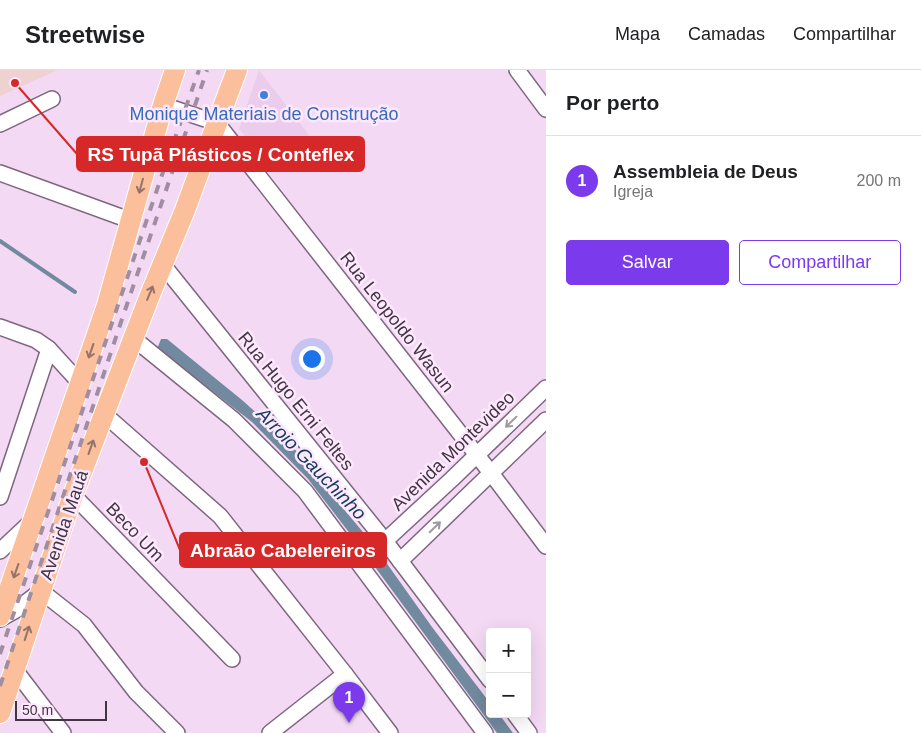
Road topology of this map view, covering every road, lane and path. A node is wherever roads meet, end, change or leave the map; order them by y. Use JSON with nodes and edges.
{"nodes":[{"id":1,"x":175,"y":70,"type":"edge"},
{"id":2,"x":237,"y":70,"type":"edge"},
{"id":3,"x":516,"y":70,"type":"edge"},
{"id":4,"x":52,"y":99,"type":"dead end"},
{"id":5,"x":164,"y":106,"type":"junction"},
{"id":6,"x":546,"y":109,"type":"edge"},
{"id":7,"x":217,"y":123,"type":"junction"},
{"id":8,"x":0,"y":124,"type":"edge"},
{"id":9,"x":0,"y":174,"type":"edge"},
{"id":10,"x":132,"y":222,"type":"junction"},
{"id":11,"x":163,"y":265,"type":"junction"},
{"id":12,"x":0,"y":327,"type":"edge"},
{"id":13,"x":132,"y":338,"type":"junction"},
{"id":14,"x":49,"y":349,"type":"junction"},
{"id":15,"x":80,"y":383,"type":"junction"},
{"id":16,"x":546,"y":388,"type":"edge"},
{"id":17,"x":104,"y":414,"type":"junction"},
{"id":18,"x":546,"y":420,"type":"edge"},
{"id":19,"x":477,"y":455,"type":"junction"},
{"id":20,"x":491,"y":473,"type":"junction"},
{"id":21,"x":452,"y":479,"type":"junction"},
{"id":22,"x":2,"y":487,"type":"edge"},
{"id":23,"x":73,"y":495,"type":"junction"},
{"id":24,"x":468,"y":496,"type":"junction"},
{"id":25,"x":33,"y":520,"type":"junction"},
{"id":26,"x":385,"y":541,"type":"junction"},
{"id":27,"x":546,"y":546,"type":"edge"},
{"id":28,"x":0,"y":551,"type":"edge"},
{"id":29,"x":400,"y":561,"type":"junction"},
{"id":30,"x":41,"y":591,"type":"junction"},
{"id":31,"x":0,"y":617,"type":"edge"},
{"id":32,"x":232,"y":659,"type":"dead end"},
{"id":33,"x":15,"y":670,"type":"junction"},
{"id":34,"x":345,"y":674,"type":"junction"},
{"id":35,"x":486,"y":675,"type":"edge"},
{"id":36,"x":0,"y":713,"type":"edge"},
{"id":37,"x":518,"y":718,"type":"edge"},
{"id":38,"x":63,"y":733,"type":"edge"},
{"id":39,"x":178,"y":733,"type":"edge"},
{"id":40,"x":270,"y":733,"type":"edge"},
{"id":41,"x":390,"y":733,"type":"edge"},
{"id":42,"x":485,"y":733,"type":"edge"},
{"id":43,"x":529,"y":733,"type":"edge"}],
"edges":[{"from":1,"to":5,"type":"main road","name":"Avenida Mauá"},
{"from":2,"to":7,"type":"main road","name":"Avenida Mauá"},
{"from":3,"to":6,"type":"street"},
{"from":4,"to":8,"type":"street"},
{"from":5,"to":7,"type":"street"},
{"from":5,"to":10,"type":"main road","name":"Avenida Mauá","one_way":true},
{"from":7,"to":11,"type":"main road","name":"Avenida Mauá"},
{"from":7,"to":19,"type":"street","name":"Rua Leopoldo Wasun"},
{"from":9,"to":10,"type":"street"},
{"from":10,"to":15,"type":"main road","name":"Avenida Mauá","one_way":true},
{"from":13,"to":11,"type":"main road","name":"Avenida Mauá","one_way":true},
{"from":11,"to":26,"type":"street","name":"Rua Hugo Erni Feltes"},
{"from":12,"to":14,"type":"street"},
{"from":13,"to":17,"type":"main road","name":"Avenida Mauá"},
{"from":13,"to":42,"type":"street"},
{"from":14,"to":15,"type":"street"},
{"from":14,"to":22,"type":"street"},
{"from":15,"to":25,"type":"main road","name":"Avenida Mauá"},
{"from":16,"to":19,"type":"street","name":"Avenida Montevideo","one_way":true},
{"from":23,"to":17,"type":"main road","name":"Avenida Mauá","one_way":true},
{"from":17,"to":34,"type":"street"},
{"from":18,"to":20,"type":"street"},
{"from":19,"to":20,"type":"street","name":"Rua Leopoldo Wasun"},
{"from":19,"to":21,"type":"street","name":"Avenida Montevideo"},
{"from":20,"to":24,"type":"street"},
{"from":20,"to":27,"type":"street","name":"Rua Leopoldo Wasun"},
{"from":21,"to":24,"type":"street"},
{"from":21,"to":26,"type":"street","name":"Avenida Montevideo"},
{"from":23,"to":30,"type":"main road","name":"Avenida Mauá"},
{"from":23,"to":32,"type":"street","name":"Beco Um"},
{"from":29,"to":24,"type":"street","one_way":true},
{"from":25,"to":28,"type":"street"},
{"from":25,"to":31,"type":"main road","name":"Avenida Mauá","one_way":true},
{"from":26,"to":29,"type":"street","name":"Rua Hugo Erni Feltes"},
{"from":29,"to":35,"type":"street","name":"Rua Hugo Erni Feltes"},
{"from":30,"to":31,"type":"street"},
{"from":33,"to":30,"type":"main road","name":"Avenida Mauá","one_way":true},
{"from":30,"to":39,"type":"street"},
{"from":33,"to":36,"type":"main road","name":"Avenida Mauá"},
{"from":33,"to":38,"type":"street"},
{"from":34,"to":40,"type":"street"},
{"from":34,"to":41,"type":"street"},
{"from":37,"to":43,"type":"street"}]}
